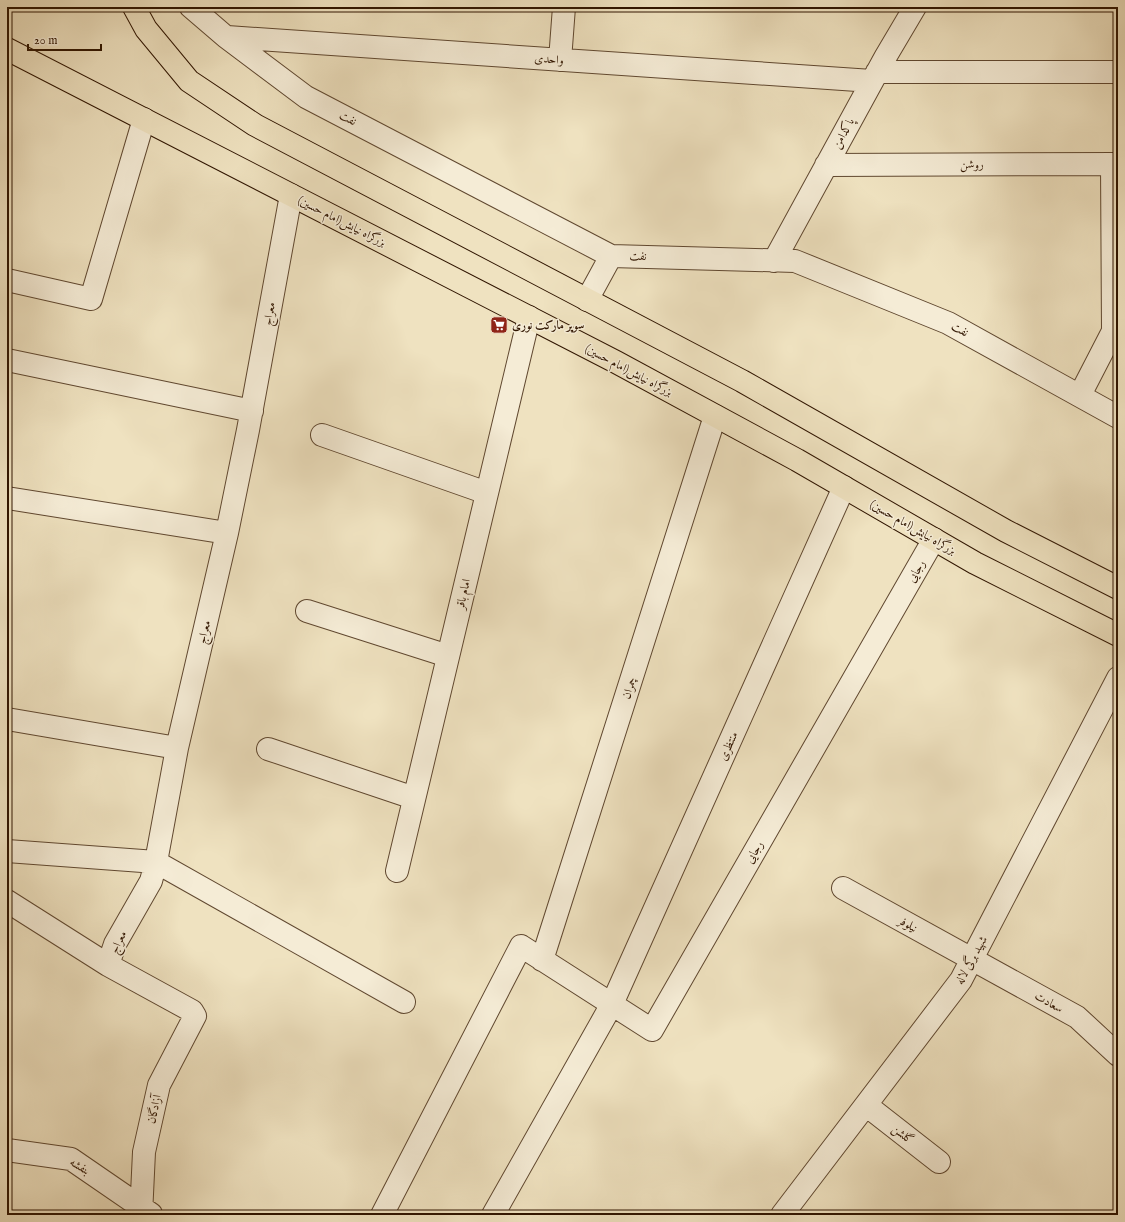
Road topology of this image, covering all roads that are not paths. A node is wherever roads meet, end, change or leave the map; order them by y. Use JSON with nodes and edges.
{"nodes":[{"id":1,"x":134,"y":7,"type":"edge"},
{"id":2,"x":191,"y":7,"type":"edge"},
{"id":3,"x":564,"y":7,"type":"edge"},
{"id":4,"x":915,"y":7,"type":"edge"},
{"id":5,"x":226,"y":37,"type":"junction"},
{"id":6,"x":7,"y":49,"type":"edge"},
{"id":7,"x":560,"y":60,"type":"junction"},
{"id":8,"x":1118,"y":72,"type":"edge"},
{"id":9,"x":874,"y":77,"type":"junction"},
{"id":10,"x":144,"y":119,"type":"junction"},
{"id":11,"x":1115,"y":164,"type":"edge"},
{"id":12,"x":826,"y":165,"type":"junction"},
{"id":13,"x":291,"y":195,"type":"junction"},
{"id":14,"x":1115,"y":239,"type":"edge"},
{"id":15,"x":611,"y":256,"type":"junction"},
{"id":16,"x":774,"y":261,"type":"junction"},
{"id":17,"x":7,"y":280,"type":"edge"},
{"id":18,"x":587,"y":300,"type":"junction"},
{"id":19,"x":529,"y":317,"type":"junction"},
{"id":20,"x":1115,"y":331,"type":"edge"},
{"id":21,"x":7,"y":360,"type":"edge"},
{"id":22,"x":1080,"y":395,"type":"junction"},
{"id":23,"x":252,"y":411,"type":"junction"},
{"id":24,"x":715,"y":416,"type":"junction"},
{"id":25,"x":1118,"y":417,"type":"edge"},
{"id":26,"x":322,"y":435,"type":"dead end"},
{"id":27,"x":844,"y":487,"type":"junction"},
{"id":28,"x":487,"y":493,"type":"junction"},
{"id":29,"x":7,"y":498,"type":"edge"},
{"id":30,"x":227,"y":533,"type":"junction"},
{"id":31,"x":934,"y":539,"type":"junction"},
{"id":32,"x":1118,"y":588,"type":"edge"},
{"id":33,"x":307,"y":611,"type":"dead end"},
{"id":34,"x":1118,"y":635,"type":"edge"},
{"id":35,"x":448,"y":656,"type":"junction"},
{"id":36,"x":1118,"y":678,"type":"edge"},
{"id":37,"x":7,"y":719,"type":"edge"},
{"id":38,"x":177,"y":748,"type":"junction"},
{"id":39,"x":268,"y":749,"type":"dead end"},
{"id":40,"x":414,"y":798,"type":"junction"},
{"id":41,"x":7,"y":851,"type":"edge"},
{"id":42,"x":156,"y":862,"type":"junction"},
{"id":43,"x":397,"y":871,"type":"dead end"},
{"id":44,"x":843,"y":888,"type":"dead end"},
{"id":45,"x":7,"y":901,"type":"edge"},
{"id":46,"x":972,"y":959,"type":"junction"},
{"id":47,"x":542,"y":960,"type":"junction"},
{"id":48,"x":108,"y":965,"type":"junction"},
{"id":49,"x":404,"y":1002,"type":"dead end"},
{"id":50,"x":612,"y":1004,"type":"junction"},
{"id":51,"x":192,"y":1011,"type":"joint"},
{"id":52,"x":1118,"y":1055,"type":"edge"},
{"id":53,"x":866,"y":1105,"type":"junction"},
{"id":54,"x":7,"y":1150,"type":"edge"},
{"id":55,"x":939,"y":1162,"type":"dead end"},
{"id":56,"x":145,"y":1213,"type":"edge"},
{"id":57,"x":382,"y":1215,"type":"edge"},
{"id":58,"x":493,"y":1215,"type":"edge"},
{"id":59,"x":782,"y":1215,"type":"edge"}],
"edges":[{"from":1,"to":18,"type":"highway"},
{"from":2,"to":5,"type":"street","name":"نفت"},
{"from":3,"to":7,"type":"street"},
{"from":4,"to":9,"type":"street","name":"پاکدامن"},
{"from":5,"to":7,"type":"street","name":"واحدی"},
{"from":5,"to":15,"type":"street","name":"نفت"},
{"from":6,"to":10,"type":"highway","name":"بزرگراه نیایش(امام حسین)"},
{"from":7,"to":9,"type":"street","name":"واحدی"},
{"from":8,"to":9,"type":"street","name":"واحدی"},
{"from":9,"to":12,"type":"street","name":"پاکدامن"},
{"from":10,"to":13,"type":"highway","name":"بزرگراه نیایش(امام حسین)"},
{"from":10,"to":17,"type":"street"},
{"from":11,"to":12,"type":"street","name":"روشن"},
{"from":11,"to":14,"type":"street"},
{"from":12,"to":16,"type":"street","name":"پاکدامن"},
{"from":13,"to":19,"type":"highway","name":"بزرگراه نیایش(امام حسین)"},
{"from":13,"to":23,"type":"street","name":"معراج"},
{"from":14,"to":20,"type":"street"},
{"from":15,"to":16,"type":"street","name":"نفت"},
{"from":15,"to":18,"type":"street"},
{"from":16,"to":22,"type":"street","name":"نفت"},
{"from":18,"to":32,"type":"highway"},
{"from":19,"to":24,"type":"highway","name":"بزرگراه نیایش(امام حسین)"},
{"from":19,"to":28,"type":"street","name":"امام باقر"},
{"from":20,"to":22,"type":"street"},
{"from":21,"to":23,"type":"street"},
{"from":22,"to":25,"type":"street","name":"نفت"},
{"from":23,"to":30,"type":"street","name":"معراج"},
{"from":24,"to":27,"type":"highway","name":"بزرگراه نیایش(امام حسین)"},
{"from":24,"to":47,"type":"street","name":"چمران"},
{"from":26,"to":28,"type":"street"},
{"from":27,"to":31,"type":"highway","name":"بزرگراه نیایش(امام حسین)"},
{"from":27,"to":50,"type":"street","name":"منتظری"},
{"from":28,"to":35,"type":"street","name":"امام باقر"},
{"from":29,"to":30,"type":"street"},
{"from":30,"to":38,"type":"street","name":"معراج"},
{"from":31,"to":34,"type":"highway","name":"بزرگراه نیایش(امام حسین)"},
{"from":31,"to":50,"type":"street","name":"رجایی"},
{"from":33,"to":35,"type":"street"},
{"from":35,"to":40,"type":"street","name":"امام باقر"},
{"from":36,"to":46,"type":"street","name":"شهید برگی لاله"},
{"from":37,"to":38,"type":"street"},
{"from":38,"to":42,"type":"street","name":"معراج"},
{"from":39,"to":40,"type":"street"},
{"from":40,"to":43,"type":"street","name":"امام باقر"},
{"from":41,"to":42,"type":"street"},
{"from":42,"to":48,"type":"street","name":"معراج"},
{"from":42,"to":49,"type":"street"},
{"from":44,"to":46,"type":"street","name":"نیلوفر"},
{"from":45,"to":48,"type":"street"},
{"from":46,"to":52,"type":"street","name":"سعادت"},
{"from":46,"to":53,"type":"street","name":"شهید برگی لاله"},
{"from":47,"to":50,"type":"street","name":"رجایی"},
{"from":47,"to":57,"type":"street","name":"رجایی"},
{"from":48,"to":51,"type":"street","name":"معراج"},
{"from":50,"to":58,"type":"street","name":"منتظری"},
{"from":51,"to":56,"type":"street","name":"آزادگان"},
{"from":53,"to":55,"type":"street","name":"گلشن"},
{"from":53,"to":59,"type":"street","name":"شهید برگی لاله"},
{"from":54,"to":56,"type":"street","name":"بنفشه"}]}
